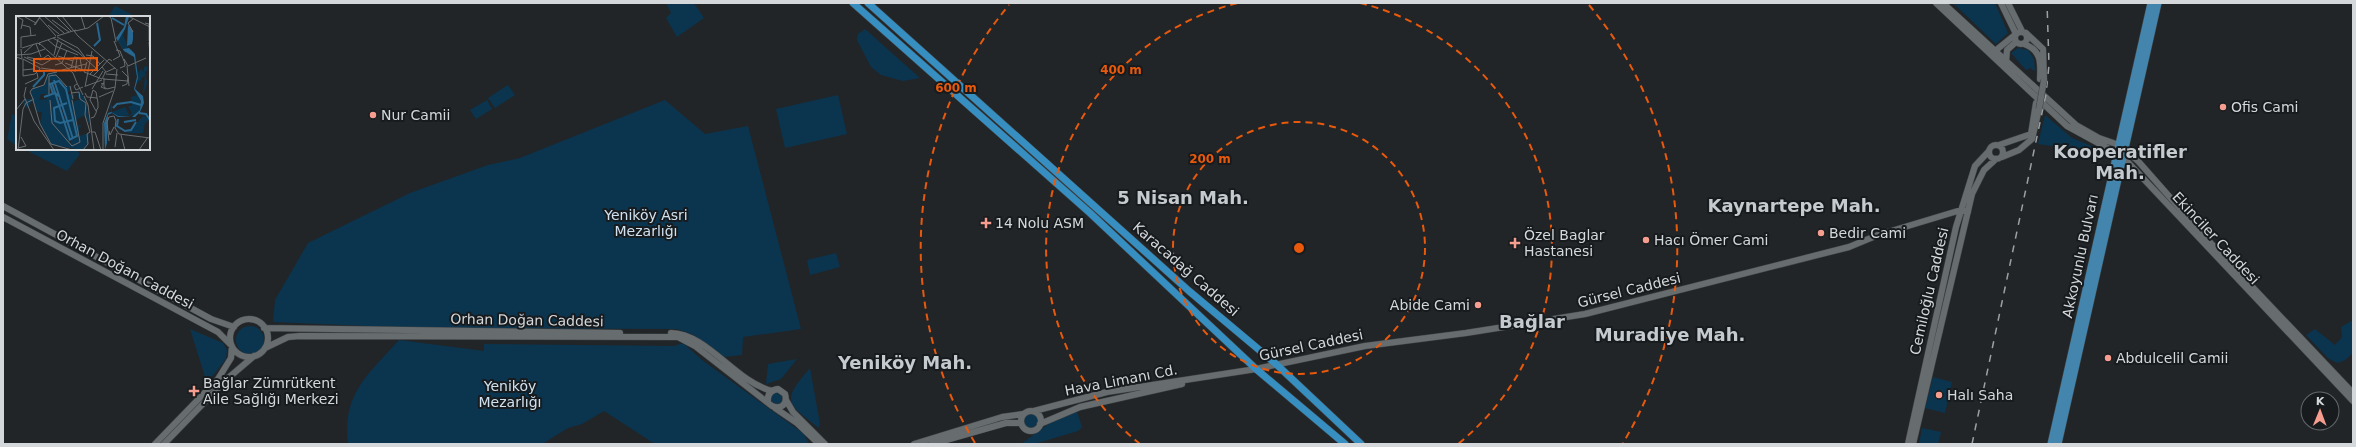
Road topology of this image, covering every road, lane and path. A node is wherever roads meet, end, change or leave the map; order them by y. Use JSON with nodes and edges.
{"nodes":[{"id":1,"x":853,"y":3,"type":"edge"},
{"id":2,"x":868,"y":3,"type":"edge"},
{"id":3,"x":1936,"y":3,"type":"edge"},
{"id":4,"x":1943,"y":3,"type":"edge"},
{"id":5,"x":2001,"y":3,"type":"edge"},
{"id":6,"x":2008,"y":3,"type":"edge"},
{"id":7,"x":2151,"y":3,"type":"edge"},
{"id":8,"x":2158,"y":3,"type":"edge"},
{"id":9,"x":2021,"y":33,"type":"junction"},
{"id":10,"x":2016,"y":42,"type":"junction"},
{"id":11,"x":2024,"y":44,"type":"junction"},
{"id":12,"x":1995,"y":50,"type":"junction"},
{"id":13,"x":2006,"y":62,"type":"junction"},
{"id":14,"x":2042,"y":80,"type":"junction"},
{"id":15,"x":2049,"y":104,"type":"junction"},
{"id":16,"x":2038,"y":106,"type":"junction"},
{"id":17,"x":1999,"y":145,"type":"junction"},
{"id":18,"x":1989,"y":151,"type":"junction"},
{"id":19,"x":2120,"y":151,"type":"junction"},
{"id":20,"x":1999,"y":158,"type":"junction"},
{"id":21,"x":3,"y":206,"type":"edge"},
{"id":22,"x":1965,"y":211,"type":"junction"},
{"id":23,"x":3,"y":217,"type":"edge"},
{"id":24,"x":234,"y":326,"type":"junction"},
{"id":25,"x":264,"y":328,"type":"junction"},
{"id":26,"x":232,"y":346,"type":"junction"},
{"id":27,"x":265,"y":348,"type":"junction"},
{"id":28,"x":254,"y":356,"type":"junction"},
{"id":29,"x":1276,"y":364,"type":"junction"},
{"id":30,"x":1256,"y":369,"type":"junction"},
{"id":31,"x":1195,"y":379,"type":"junction"},
{"id":32,"x":772,"y":391,"type":"junction"},
{"id":33,"x":2353,"y":393,"type":"edge"},
{"id":34,"x":786,"y":400,"type":"junction"},
{"id":35,"x":2353,"y":401,"type":"edge"},
{"id":36,"x":768,"y":402,"type":"junction"},
{"id":37,"x":775,"y":408,"type":"junction"},
{"id":38,"x":1034,"y":411,"type":"junction"},
{"id":39,"x":1023,"y":414,"type":"junction"},
{"id":40,"x":1021,"y":423,"type":"junction"},
{"id":41,"x":1040,"y":424,"type":"junction"},
{"id":42,"x":155,"y":444,"type":"edge"},
{"id":43,"x":164,"y":444,"type":"edge"},
{"id":44,"x":819,"y":444,"type":"edge"},
{"id":45,"x":825,"y":444,"type":"edge"},
{"id":46,"x":914,"y":444,"type":"edge"},
{"id":47,"x":932,"y":444,"type":"edge"},
{"id":48,"x":1345,"y":444,"type":"edge"},
{"id":49,"x":1361,"y":444,"type":"edge"},
{"id":50,"x":1908,"y":444,"type":"edge"},
{"id":51,"x":1913,"y":444,"type":"edge"},
{"id":52,"x":2051,"y":444,"type":"edge"},
{"id":53,"x":2058,"y":444,"type":"edge"}],
"edges":[{"from":1,"to":30,"type":"highway","name":"Karacadağ Caddesi"},
{"from":2,"to":29,"type":"highway","name":"Karacadağ Caddesi"},
{"from":3,"to":15,"type":"main road"},
{"from":4,"to":12,"type":"main road"},
{"from":5,"to":9,"type":"main road"},
{"from":6,"to":9,"type":"main road"},
{"from":7,"to":19,"type":"main road","name":"Akkoyunlu Bulvarı"},
{"from":8,"to":19,"type":"main road","name":"Akkoyunlu Bulvarı"},
{"from":9,"to":10,"type":"main road"},
{"from":9,"to":11,"type":"main road"},
{"from":9,"to":12,"type":"main road"},
{"from":9,"to":14,"type":"main road"},
{"from":10,"to":11,"type":"main road"},
{"from":10,"to":13,"type":"main road"},
{"from":11,"to":14,"type":"main road"},
{"from":12,"to":13,"type":"main road"},
{"from":13,"to":15,"type":"main road"},
{"from":14,"to":16,"type":"main road","bridge":true},
{"from":15,"to":19,"type":"main road","name":"Ekinciler Caddesi"},
{"from":16,"to":17,"type":"main road"},
{"from":16,"to":20,"type":"main road","name":"Cemiloğlu Caddesi"},
{"from":17,"to":18,"type":"main road"},
{"from":17,"to":20,"type":"main road"},
{"from":18,"to":20,"type":"main road"},
{"from":18,"to":22,"type":"main road","name":"Cemiloğlu Caddesi"},
{"from":19,"to":33,"type":"main road","name":"Ekinciler Caddesi"},
{"from":19,"to":35,"type":"main road","name":"Ekinciler Caddesi"},
{"from":19,"to":52,"type":"main road","name":"Akkoyunlu Bulvarı"},
{"from":19,"to":53,"type":"main road","name":"Akkoyunlu Bulvarı"},
{"from":20,"to":22,"type":"main road","name":"Cemiloğlu Caddesi"},
{"from":21,"to":24,"type":"main road"},
{"from":22,"to":29,"type":"main road","name":"Gürsel Caddesi"},
{"from":22,"to":50,"type":"main road","name":"Cemiloğlu Caddesi"},
{"from":22,"to":51,"type":"main road","name":"Cemiloğlu Caddesi"},
{"from":23,"to":26,"type":"main road","name":"Orhan Doğan Caddesi"},
{"from":24,"to":25,"type":"main road"},
{"from":24,"to":26,"type":"main road"},
{"from":25,"to":27,"type":"main road"},
{"from":25,"to":32,"type":"main road","name":"Orhan Doğan Caddesi"},
{"from":26,"to":28,"type":"main road"},
{"from":26,"to":42,"type":"main road"},
{"from":27,"to":28,"type":"main road"},
{"from":27,"to":36,"type":"main road"},
{"from":28,"to":43,"type":"main road"},
{"from":29,"to":30,"type":"main road","name":"Gürsel Caddesi"},
{"from":29,"to":49,"type":"highway","name":"Karacadağ Caddesi"},
{"from":30,"to":31,"type":"main road","name":"Gürsel Caddesi"},
{"from":30,"to":48,"type":"highway","name":"Karacadağ Caddesi"},
{"from":31,"to":38,"type":"main road","name":"Hava Limanı Cd."},
{"from":31,"to":41,"type":"main road","name":"Hava Limanı Cd."},
{"from":32,"to":34,"type":"main road"},
{"from":32,"to":36,"type":"main road"},
{"from":34,"to":37,"type":"main road"},
{"from":34,"to":45,"type":"main road"},
{"from":36,"to":37,"type":"main road"},
{"from":37,"to":44,"type":"main road"},
{"from":38,"to":39,"type":"main road"},
{"from":38,"to":41,"type":"main road"},
{"from":39,"to":40,"type":"main road"},
{"from":39,"to":46,"type":"main road"},
{"from":40,"to":41,"type":"main road"},
{"from":40,"to":47,"type":"main road"}]}
